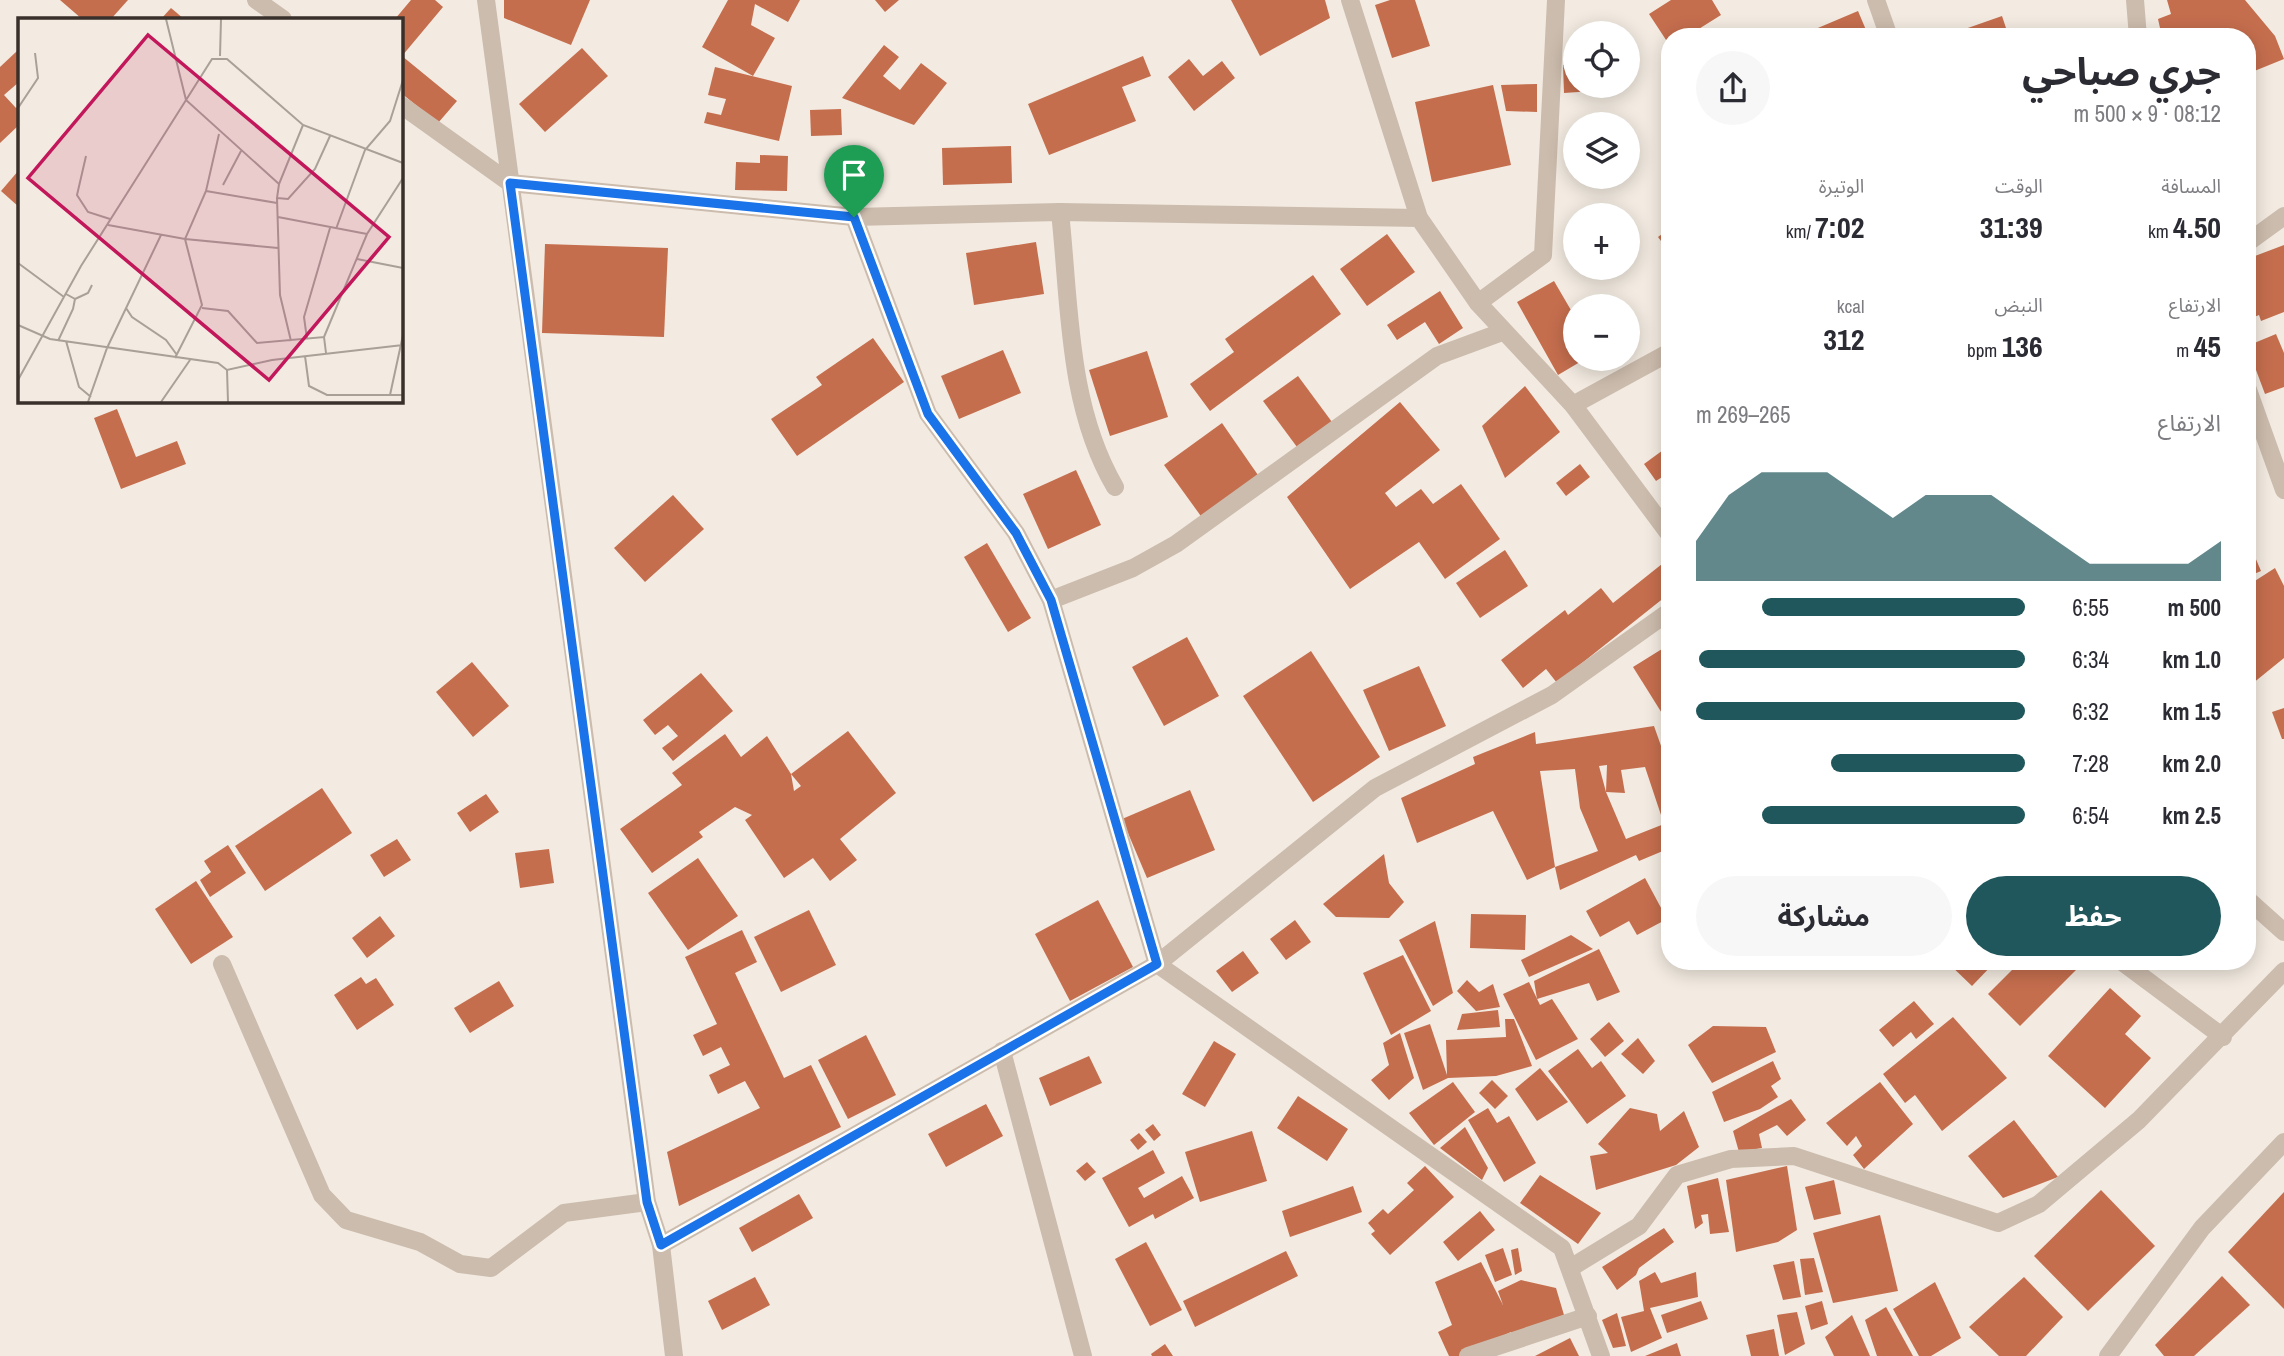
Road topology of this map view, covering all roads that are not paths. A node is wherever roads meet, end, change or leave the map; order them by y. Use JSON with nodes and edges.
{"nodes":[{"id":1,"x":256,"y":0,"type":"edge"},
{"id":2,"x":486,"y":0,"type":"edge"},
{"id":3,"x":1350,"y":0,"type":"edge"},
{"id":4,"x":1556,"y":0,"type":"edge"},
{"id":5,"x":1876,"y":0,"type":"edge"},
{"id":6,"x":2135,"y":0,"type":"edge"},
{"id":7,"x":282,"y":18,"type":"edge"},
{"id":8,"x":1886,"y":28,"type":"edge"},
{"id":9,"x":2137,"y":28,"type":"edge"},
{"id":10,"x":402,"y":105,"type":"edge"},
{"id":11,"x":510,"y":183,"type":"junction"},
{"id":12,"x":1060,"y":212,"type":"junction"},
{"id":13,"x":2284,"y":216,"type":"edge"},
{"id":14,"x":854,"y":217,"type":"junction"},
{"id":15,"x":1419,"y":218,"type":"junction"},
{"id":16,"x":2256,"y":236,"type":"edge"},
{"id":17,"x":1478,"y":303,"type":"junction"},
{"id":18,"x":1502,"y":332,"type":"junction"},
{"id":19,"x":1661,"y":357,"type":"edge"},
{"id":20,"x":1573,"y":405,"type":"junction"},
{"id":21,"x":2256,"y":412,"type":"edge"},
{"id":22,"x":1115,"y":487,"type":"dead end"},
{"id":23,"x":2284,"y":491,"type":"edge"},
{"id":24,"x":1661,"y":523,"type":"edge"},
{"id":25,"x":1051,"y":600,"type":"junction"},
{"id":26,"x":1661,"y":617,"type":"edge"},
{"id":27,"x":2256,"y":907,"type":"edge"},
{"id":28,"x":2284,"y":932,"type":"edge"},
{"id":29,"x":222,"y":964,"type":"dead end"},
{"id":30,"x":1157,"y":964,"type":"junction"},
{"id":31,"x":2134,"y":970,"type":"edge"},
{"id":32,"x":2284,"y":971,"type":"edge"},
{"id":33,"x":2223,"y":1037,"type":"junction"},
{"id":34,"x":1002,"y":1051,"type":"junction"},
{"id":35,"x":2284,"y":1142,"type":"edge"},
{"id":36,"x":647,"y":1202,"type":"junction"},
{"id":37,"x":661,"y":1245,"type":"junction"},
{"id":38,"x":1572,"y":1267,"type":"junction"},
{"id":39,"x":1588,"y":1316,"type":"junction"},
{"id":40,"x":674,"y":1356,"type":"edge"},
{"id":41,"x":1083,"y":1356,"type":"edge"},
{"id":42,"x":1468,"y":1356,"type":"edge"},
{"id":43,"x":1601,"y":1356,"type":"edge"},
{"id":44,"x":2108,"y":1356,"type":"edge"}],
"edges":[{"from":1,"to":7,"type":"street"},
{"from":2,"to":11,"type":"street"},
{"from":3,"to":15,"type":"street"},
{"from":4,"to":17,"type":"street"},
{"from":5,"to":8,"type":"street"},
{"from":6,"to":9,"type":"street"},
{"from":10,"to":11,"type":"street"},
{"from":11,"to":14,"type":"street"},
{"from":11,"to":36,"type":"street"},
{"from":12,"to":14,"type":"street"},
{"from":12,"to":15,"type":"street"},
{"from":12,"to":22,"type":"street"},
{"from":13,"to":16,"type":"street"},
{"from":14,"to":25,"type":"street"},
{"from":15,"to":17,"type":"street"},
{"from":17,"to":18,"type":"street"},
{"from":18,"to":20,"type":"street"},
{"from":18,"to":25,"type":"street"},
{"from":19,"to":20,"type":"street"},
{"from":20,"to":24,"type":"street"},
{"from":21,"to":23,"type":"street"},
{"from":25,"to":30,"type":"street"},
{"from":26,"to":30,"type":"street"},
{"from":27,"to":28,"type":"street"},
{"from":29,"to":36,"type":"street"},
{"from":30,"to":34,"type":"street"},
{"from":30,"to":38,"type":"street"},
{"from":31,"to":33,"type":"street"},
{"from":32,"to":33,"type":"street"},
{"from":33,"to":38,"type":"street"},
{"from":34,"to":37,"type":"street"},
{"from":34,"to":41,"type":"street"},
{"from":35,"to":44,"type":"street"},
{"from":36,"to":37,"type":"street"},
{"from":37,"to":40,"type":"street"},
{"from":38,"to":39,"type":"street"},
{"from":39,"to":42,"type":"street"},
{"from":39,"to":43,"type":"street"}]}
